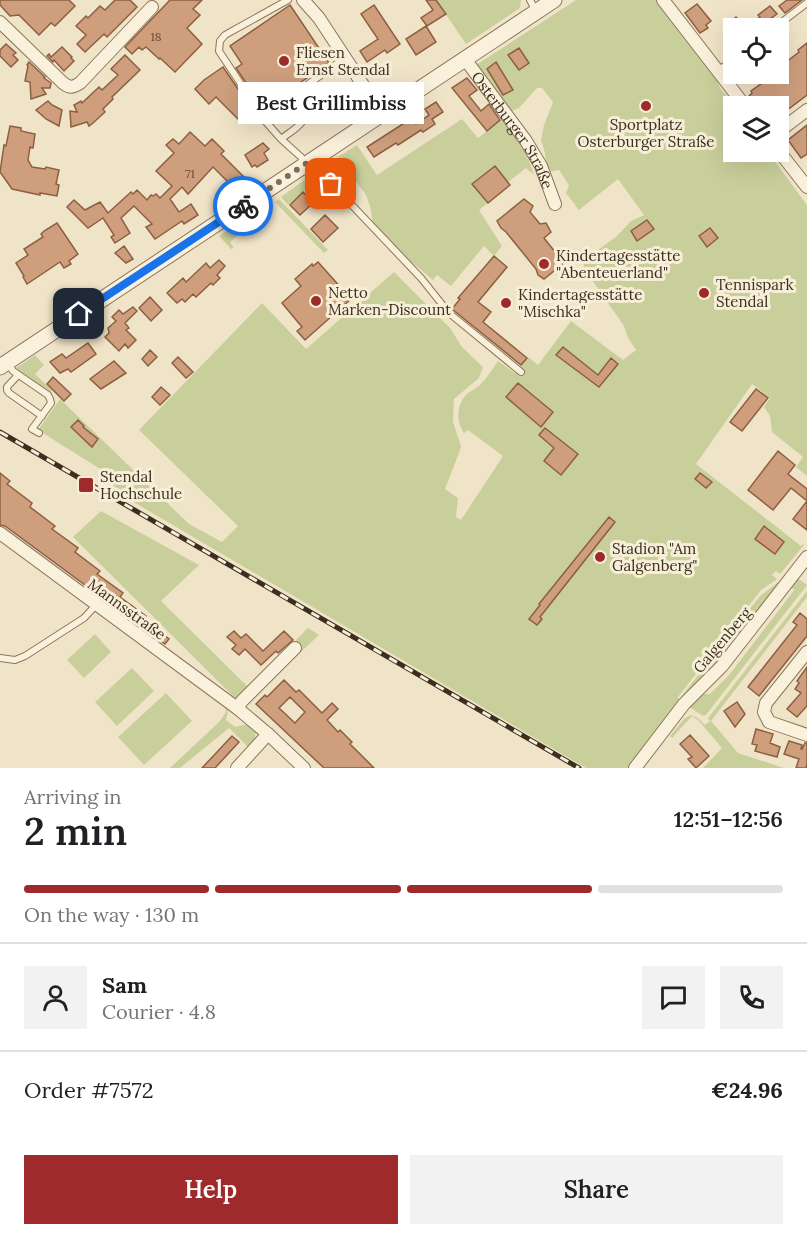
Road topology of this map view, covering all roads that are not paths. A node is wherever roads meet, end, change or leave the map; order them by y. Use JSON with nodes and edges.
{"nodes":[{"id":1,"x":288,"y":0,"type":"edge"},
{"id":2,"x":303,"y":0,"type":"edge"},
{"id":3,"x":554,"y":0,"type":"edge"},
{"id":4,"x":663,"y":0,"type":"edge"},
{"id":5,"x":152,"y":2,"type":"edge"},
{"id":6,"x":807,"y":3,"type":"edge"},
{"id":7,"x":533,"y":6,"type":"edge"},
{"id":8,"x":787,"y":18,"type":"edge"},
{"id":9,"x":0,"y":22,"type":"edge"},
{"id":10,"x":345,"y":58,"type":"junction"},
{"id":11,"x":465,"y":59,"type":"junction"},
{"id":12,"x":723,"y":67,"type":"edge"},
{"id":13,"x":718,"y":71,"type":"junction"},
{"id":14,"x":737,"y":96,"type":"edge"},
{"id":15,"x":807,"y":110,"type":"edge"},
{"id":16,"x":382,"y":114,"type":"junction"},
{"id":17,"x":789,"y":124,"type":"edge"},
{"id":18,"x":281,"y":139,"type":"junction"},
{"id":19,"x":787,"y":162,"type":"edge"},
{"id":20,"x":308,"y":163,"type":"junction"},
{"id":21,"x":807,"y":187,"type":"edge"},
{"id":22,"x":555,"y":204,"type":"dead end"},
{"id":23,"x":4,"y":364,"type":"edge"},
{"id":24,"x":521,"y":372,"type":"dead end"},
{"id":25,"x":18,"y":375,"type":"junction"},
{"id":26,"x":42,"y":416,"type":"junction"},
{"id":27,"x":39,"y":433,"type":"dead end"},
{"id":28,"x":0,"y":533,"type":"edge"},
{"id":29,"x":807,"y":558,"type":"edge"},
{"id":30,"x":96,"y":605,"type":"junction"},
{"id":31,"x":295,"y":648,"type":"dead end"},
{"id":32,"x":807,"y":652,"type":"edge"},
{"id":33,"x":0,"y":658,"type":"edge"},
{"id":34,"x":237,"y":708,"type":"junction"},
{"id":35,"x":268,"y":734,"type":"junction"},
{"id":36,"x":807,"y":735,"type":"edge"},
{"id":37,"x":237,"y":768,"type":"edge"},
{"id":38,"x":303,"y":768,"type":"edge"},
{"id":39,"x":635,"y":768,"type":"edge"}],
"edges":[{"from":1,"to":18,"type":"lane"},
{"from":2,"to":10,"type":"street"},
{"from":3,"to":7,"type":"street","name":"Osterburger Straße"},
{"from":4,"to":13,"type":"street"},
{"from":5,"to":9,"type":"street"},
{"from":6,"to":8,"type":"lane"},
{"from":7,"to":11,"type":"street","name":"Osterburger Straße"},
{"from":10,"to":16,"type":"street"},
{"from":10,"to":18,"type":"lane"},
{"from":11,"to":16,"type":"street","name":"Osterburger Straße"},
{"from":11,"to":22,"type":"street","name":"Osterburger Straße"},
{"from":12,"to":13,"type":"lane"},
{"from":13,"to":14,"type":"street"},
{"from":15,"to":17,"type":"street"},
{"from":16,"to":20,"type":"street","name":"Osterburger Straße"},
{"from":18,"to":20,"type":"lane"},
{"from":19,"to":21,"type":"street"},
{"from":20,"to":23,"type":"street","name":"Osterburger Straße"},
{"from":20,"to":24,"type":"lane"},
{"from":23,"to":25,"type":"lane"},
{"from":25,"to":26,"type":"lane"},
{"from":25,"to":26,"type":"lane"},
{"from":26,"to":27,"type":"lane"},
{"from":28,"to":30,"type":"street","name":"Mannsstraße"},
{"from":29,"to":39,"type":"street","name":"Galgenberg"},
{"from":30,"to":33,"type":"lane"},
{"from":30,"to":34,"type":"street","name":"Mannsstraße"},
{"from":31,"to":34,"type":"street"},
{"from":32,"to":36,"type":"street"},
{"from":34,"to":35,"type":"street","name":"Mannsstraße"},
{"from":35,"to":37,"type":"street"},
{"from":35,"to":38,"type":"street","name":"Mannsstraße"}]}
